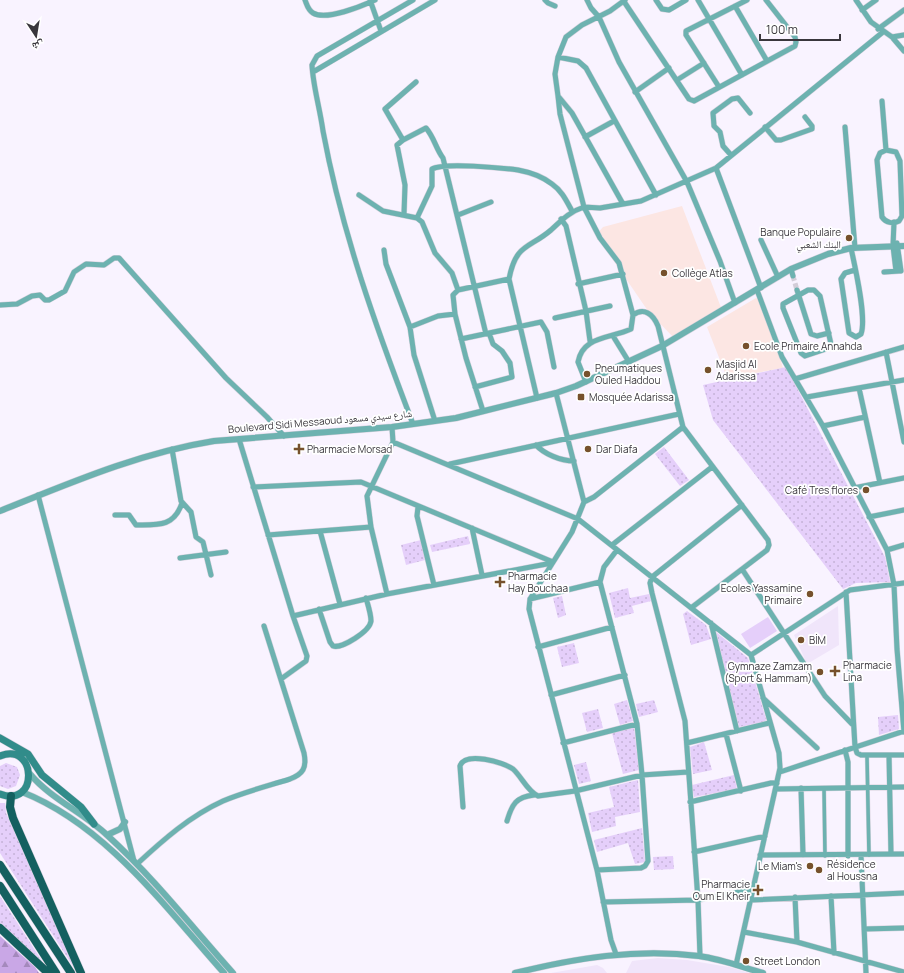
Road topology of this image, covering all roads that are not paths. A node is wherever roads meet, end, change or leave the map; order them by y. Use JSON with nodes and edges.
{"nodes":[{"id":1,"x":305,"y":0,"type":"edge"},
{"id":2,"x":413,"y":0,"type":"edge"},
{"id":3,"x":435,"y":0,"type":"edge"},
{"id":4,"x":545,"y":0,"type":"edge"},
{"id":5,"x":587,"y":0,"type":"edge"},
{"id":6,"x":624,"y":0,"type":"edge"},
{"id":7,"x":656,"y":0,"type":"edge"},
{"id":8,"x":686,"y":0,"type":"edge"},
{"id":9,"x":698,"y":0,"type":"edge"},
{"id":10,"x":747,"y":0,"type":"edge"},
{"id":11,"x":766,"y":0,"type":"edge"},
{"id":12,"x":856,"y":0,"type":"edge"},
{"id":13,"x":876,"y":0,"type":"edge"},
{"id":14,"x":372,"y":1,"type":"edge"},
{"id":15,"x":555,"y":6,"type":"dead end"},
{"id":16,"x":735,"y":6,"type":"junction"},
{"id":17,"x":862,"y":10,"type":"junction"},
{"id":18,"x":904,"y":10,"type":"edge"},
{"id":19,"x":598,"y":17,"type":"junction"},
{"id":20,"x":709,"y":19,"type":"junction"},
{"id":21,"x":378,"y":21,"type":"junction"},
{"id":22,"x":881,"y":30,"type":"junction"},
{"id":23,"x":381,"y":31,"type":"junction"},
{"id":24,"x":904,"y":35,"type":"edge"},
{"id":25,"x":892,"y":37,"type":"junction"},
{"id":26,"x":904,"y":51,"type":"edge"},
{"id":27,"x":558,"y":57,"type":"junction"},
{"id":28,"x":767,"y":61,"type":"junction"},
{"id":29,"x":704,"y":63,"type":"junction"},
{"id":30,"x":669,"y":68,"type":"junction"},
{"id":31,"x":313,"y":72,"type":"junction"},
{"id":32,"x":742,"y":75,"type":"junction"},
{"id":33,"x":677,"y":80,"type":"junction"},
{"id":34,"x":416,"y":82,"type":"dead end"},
{"id":35,"x":719,"y":87,"type":"junction"},
{"id":36,"x":635,"y":92,"type":"junction"},
{"id":37,"x":558,"y":96,"type":"junction"},
{"id":38,"x":882,"y":100,"type":"dead end"},
{"id":39,"x":750,"y":113,"type":"dead end"},
{"id":40,"x":806,"y":117,"type":"dead end"},
{"id":41,"x":614,"y":121,"type":"junction"},
{"id":42,"x":765,"y":127,"type":"junction"},
{"id":43,"x":845,"y":127,"type":"dead end"},
{"id":44,"x":585,"y":137,"type":"junction"},
{"id":45,"x":403,"y":140,"type":"junction"},
{"id":46,"x":886,"y":150,"type":"junction"},
{"id":47,"x":731,"y":155,"type":"junction"},
{"id":48,"x":444,"y":165,"type":"junction"},
{"id":49,"x":716,"y":168,"type":"junction"},
{"id":50,"x":687,"y":182,"type":"junction"},
{"id":51,"x":359,"y":195,"type":"dead end"},
{"id":52,"x":656,"y":195,"type":"junction"},
{"id":53,"x":491,"y":202,"type":"dead end"},
{"id":54,"x":623,"y":204,"type":"junction"},
{"id":55,"x":584,"y":207,"type":"junction"},
{"id":56,"x":572,"y":211,"type":"junction"},
{"id":57,"x":404,"y":214,"type":"junction"},
{"id":58,"x":458,"y":215,"type":"junction"},
{"id":59,"x":417,"y":218,"type":"junction"},
{"id":60,"x":561,"y":219,"type":"junction"},
{"id":61,"x":894,"y":222,"type":"junction"},
{"id":62,"x":761,"y":240,"type":"dead end"},
{"id":63,"x":899,"y":246,"type":"edge"},
{"id":64,"x":853,"y":248,"type":"junction"},
{"id":65,"x":384,"y":250,"type":"dead end"},
{"id":66,"x":791,"y":268,"type":"junction"},
{"id":67,"x":855,"y":270,"type":"junction"},
{"id":68,"x":900,"y":271,"type":"edge"},
{"id":69,"x":884,"y":272,"type":"dead end"},
{"id":70,"x":623,"y":274,"type":"junction"},
{"id":71,"x":793,"y":276,"type":"tunnel mouth"},
{"id":72,"x":778,"y":277,"type":"junction"},
{"id":73,"x":510,"y":279,"type":"junction"},
{"id":74,"x":578,"y":284,"type":"junction"},
{"id":75,"x":474,"y":286,"type":"junction"},
{"id":76,"x":759,"y":289,"type":"junction"},
{"id":77,"x":458,"y":290,"type":"junction"},
{"id":78,"x":798,"y":292,"type":"junction"},
{"id":79,"x":735,"y":302,"type":"junction"},
{"id":80,"x":0,"y":305,"type":"edge"},
{"id":81,"x":610,"y":306,"type":"dead end"},
{"id":82,"x":586,"y":311,"type":"junction"},
{"id":83,"x":455,"y":314,"type":"junction"},
{"id":84,"x":633,"y":315,"type":"junction"},
{"id":85,"x":555,"y":318,"type":"dead end"},
{"id":86,"x":520,"y":326,"type":"junction"},
{"id":87,"x":410,"y":327,"type":"junction"},
{"id":88,"x":488,"y":333,"type":"junction"},
{"id":89,"x":829,"y":333,"type":"junction"},
{"id":90,"x":613,"y":336,"type":"junction"},
{"id":91,"x":461,"y":339,"type":"junction"},
{"id":92,"x":590,"y":341,"type":"junction"},
{"id":93,"x":662,"y":346,"type":"junction"},
{"id":94,"x":904,"y":347,"type":"edge"},
{"id":95,"x":886,"y":352,"type":"junction"},
{"id":96,"x":630,"y":362,"type":"junction"},
{"id":97,"x":554,"y":367,"type":"dead end"},
{"id":98,"x":795,"y":379,"type":"junction"},
{"id":99,"x":904,"y":380,"type":"edge"},
{"id":100,"x":586,"y":382,"type":"junction"},
{"id":101,"x":892,"y":382,"type":"junction"},
{"id":102,"x":475,"y":387,"type":"junction"},
{"id":103,"x":859,"y":388,"type":"junction"},
{"id":104,"x":556,"y":394,"type":"junction"},
{"id":105,"x":807,"y":397,"type":"junction"},
{"id":106,"x":537,"y":398,"type":"junction"},
{"id":107,"x":483,"y":411,"type":"junction"},
{"id":108,"x":679,"y":414,"type":"junction"},
{"id":109,"x":865,"y":417,"type":"junction"},
{"id":110,"x":435,"y":420,"type":"junction"},
{"id":111,"x":413,"y":424,"type":"junction"},
{"id":112,"x":823,"y":426,"type":"junction"},
{"id":113,"x":392,"y":427,"type":"junction"},
{"id":114,"x":683,"y":428,"type":"junction"},
{"id":115,"x":284,"y":436,"type":"junction"},
{"id":116,"x":568,"y":438,"type":"junction"},
{"id":117,"x":239,"y":439,"type":"junction"},
{"id":118,"x":393,"y":442,"type":"junction"},
{"id":119,"x":904,"y":442,"type":"edge"},
{"id":120,"x":536,"y":445,"type":"junction"},
{"id":121,"x":172,"y":449,"type":"junction"},
{"id":122,"x":574,"y":461,"type":"junction"},
{"id":123,"x":450,"y":464,"type":"junction"},
{"id":124,"x":712,"y":467,"type":"junction"},
{"id":125,"x":904,"y":478,"type":"edge"},
{"id":126,"x":880,"y":483,"type":"junction"},
{"id":127,"x":372,"y":486,"type":"junction"},
{"id":128,"x":253,"y":487,"type":"junction"},
{"id":129,"x":854,"y":488,"type":"junction"},
{"id":130,"x":38,"y":495,"type":"junction"},
{"id":131,"x":584,"y":502,"type":"junction"},
{"id":132,"x":182,"y":503,"type":"junction"},
{"id":133,"x":742,"y":506,"type":"junction"},
{"id":134,"x":418,"y":507,"type":"junction"},
{"id":135,"x":904,"y":510,"type":"edge"},
{"id":136,"x":0,"y":511,"type":"edge"},
{"id":137,"x":115,"y":515,"type":"dead end"},
{"id":138,"x":869,"y":517,"type":"junction"},
{"id":139,"x":578,"y":519,"type":"junction"},
{"id":140,"x":371,"y":527,"type":"junction"},
{"id":141,"x":472,"y":528,"type":"junction"},
{"id":142,"x":320,"y":531,"type":"junction"},
{"id":143,"x":268,"y":534,"type":"junction"},
{"id":144,"x":612,"y":545,"type":"junction"},
{"id":145,"x":904,"y":545,"type":"edge"},
{"id":146,"x":617,"y":550,"type":"junction"},
{"id":147,"x":887,"y":550,"type":"junction"},
{"id":148,"x":226,"y":552,"type":"dead end"},
{"id":149,"x":206,"y":554,"type":"junction"},
{"id":150,"x":180,"y":558,"type":"dead end"},
{"id":151,"x":553,"y":562,"type":"junction"},
{"id":152,"x":742,"y":569,"type":"junction"},
{"id":153,"x":211,"y":575,"type":"dead end"},
{"id":154,"x":482,"y":575,"type":"junction"},
{"id":155,"x":652,"y":577,"type":"junction"},
{"id":156,"x":600,"y":582,"type":"junction"},
{"id":157,"x":904,"y":584,"type":"edge"},
{"id":158,"x":434,"y":585,"type":"junction"},
{"id":159,"x":894,"y":585,"type":"junction"},
{"id":160,"x":846,"y":592,"type":"junction"},
{"id":161,"x":387,"y":594,"type":"junction"},
{"id":162,"x":366,"y":598,"type":"junction"},
{"id":163,"x":530,"y":599,"type":"junction"},
{"id":164,"x":340,"y":604,"type":"junction"},
{"id":165,"x":691,"y":608,"type":"junction"},
{"id":166,"x":319,"y":609,"type":"junction"},
{"id":167,"x":292,"y":616,"type":"junction"},
{"id":168,"x":710,"y":623,"type":"junction"},
{"id":169,"x":264,"y":626,"type":"dead end"},
{"id":170,"x":612,"y":627,"type":"junction"},
{"id":171,"x":785,"y":633,"type":"junction"},
{"id":172,"x":538,"y":647,"type":"junction"},
{"id":173,"x":751,"y":655,"type":"junction"},
{"id":174,"x":625,"y":676,"type":"junction"},
{"id":175,"x":281,"y":679,"type":"junction"},
{"id":176,"x":551,"y":695,"type":"junction"},
{"id":177,"x":762,"y":697,"type":"junction"},
{"id":178,"x":769,"y":723,"type":"junction"},
{"id":179,"x":637,"y":724,"type":"junction"},
{"id":180,"x":852,"y":724,"type":"junction"},
{"id":181,"x":737,"y":731,"type":"junction"},
{"id":182,"x":904,"y":731,"type":"edge"},
{"id":183,"x":726,"y":734,"type":"junction"},
{"id":184,"x":0,"y":738,"type":"edge"},
{"id":185,"x":563,"y":743,"type":"junction"},
{"id":186,"x":687,"y":743,"type":"junction"},
{"id":187,"x":855,"y":747,"type":"junction"},
{"id":188,"x":817,"y":748,"type":"dead end"},
{"id":189,"x":845,"y":750,"type":"junction"},
{"id":190,"x":1,"y":754,"type":"edge"},
{"id":191,"x":889,"y":755,"type":"junction"},
{"id":192,"x":904,"y":755,"type":"edge"},
{"id":193,"x":867,"y":756,"type":"junction"},
{"id":194,"x":688,"y":772,"type":"junction"},
{"id":195,"x":780,"y":772,"type":"junction"},
{"id":196,"x":30,"y":774,"type":"junction"},
{"id":197,"x":642,"y":776,"type":"junction"},
{"id":198,"x":777,"y":783,"type":"junction"},
{"id":199,"x":868,"y":787,"type":"junction"},
{"id":200,"x":889,"y":787,"type":"junction"},
{"id":201,"x":904,"y":787,"type":"edge"},
{"id":202,"x":801,"y":788,"type":"junction"},
{"id":203,"x":824,"y":788,"type":"junction"},
{"id":204,"x":848,"y":788,"type":"junction"},
{"id":205,"x":741,"y":790,"type":"junction"},
{"id":206,"x":776,"y":790,"type":"junction"},
{"id":207,"x":575,"y":791,"type":"junction"},
{"id":208,"x":22,"y":792,"type":"junction"},
{"id":209,"x":0,"y":794,"type":"edge"},
{"id":210,"x":534,"y":795,"type":"junction"},
{"id":211,"x":11,"y":796,"type":"junction"},
{"id":212,"x":690,"y":802,"type":"junction"},
{"id":213,"x":463,"y":807,"type":"dead end"},
{"id":214,"x":507,"y":821,"type":"dead end"},
{"id":215,"x":125,"y":822,"type":"junction"},
{"id":216,"x":94,"y":824,"type":"junction"},
{"id":217,"x":107,"y":835,"type":"junction"},
{"id":218,"x":765,"y":836,"type":"junction"},
{"id":219,"x":694,"y":852,"type":"junction"},
{"id":220,"x":891,"y":854,"type":"junction"},
{"id":221,"x":904,"y":854,"type":"edge"},
{"id":222,"x":760,"y":855,"type":"junction"},
{"id":223,"x":803,"y":855,"type":"junction"},
{"id":224,"x":861,"y":855,"type":"junction"},
{"id":225,"x":869,"y":855,"type":"junction"},
{"id":226,"x":825,"y":856,"type":"junction"},
{"id":227,"x":848,"y":856,"type":"junction"},
{"id":228,"x":136,"y":862,"type":"junction"},
{"id":229,"x":0,"y":865,"type":"edge"},
{"id":230,"x":597,"y":870,"type":"junction"},
{"id":231,"x":0,"y":886,"type":"edge"},
{"id":232,"x":752,"y":891,"type":"junction"},
{"id":233,"x":904,"y":893,"type":"edge"},
{"id":234,"x":863,"y":895,"type":"junction"},
{"id":235,"x":831,"y":896,"type":"junction"},
{"id":236,"x":796,"y":898,"type":"junction"},
{"id":237,"x":698,"y":900,"type":"junction"},
{"id":238,"x":750,"y":900,"type":"junction"},
{"id":239,"x":603,"y":902,"type":"junction"},
{"id":240,"x":0,"y":928,"type":"edge"},
{"id":241,"x":904,"y":928,"type":"edge"},
{"id":242,"x":864,"y":929,"type":"junction"},
{"id":243,"x":744,"y":932,"type":"junction"},
{"id":244,"x":797,"y":942,"type":"junction"},
{"id":245,"x":834,"y":953,"type":"junction"},
{"id":246,"x":616,"y":954,"type":"junction"},
{"id":247,"x":700,"y":956,"type":"junction"},
{"id":248,"x":866,"y":962,"type":"junction"},
{"id":249,"x":736,"y":965,"type":"junction"},
{"id":250,"x":904,"y":972,"type":"edge"},
{"id":251,"x":48,"y":973,"type":"edge"},
{"id":252,"x":56,"y":973,"type":"edge"},
{"id":253,"x":71,"y":973,"type":"edge"},
{"id":254,"x":81,"y":973,"type":"edge"},
{"id":255,"x":224,"y":973,"type":"edge"},
{"id":256,"x":233,"y":973,"type":"edge"},
{"id":257,"x":515,"y":973,"type":"edge"},
{"id":258,"x":764,"y":973,"type":"edge"},
{"id":259,"x":866,"y":973,"type":"edge"}],
"edges":[{"from":1,"to":14,"type":"street"},
{"from":2,"to":21,"type":"street"},
{"from":3,"to":23,"type":"street"},
{"from":4,"to":15,"type":"street"},
{"from":5,"to":19,"type":"street"},
{"from":6,"to":19,"type":"street"},
{"from":6,"to":30,"type":"street"},
{"from":7,"to":8,"type":"street"},
{"from":9,"to":20,"type":"street"},
{"from":10,"to":16,"type":"street"},
{"from":11,"to":28,"type":"street"},
{"from":12,"to":17,"type":"street"},
{"from":13,"to":17,"type":"street"},
{"from":14,"to":21,"type":"street"},
{"from":16,"to":20,"type":"street"},
{"from":16,"to":28,"type":"street"},
{"from":17,"to":22,"type":"street"},
{"from":18,"to":22,"type":"street"},
{"from":19,"to":27,"type":"street"},
{"from":19,"to":36,"type":"street"},
{"from":20,"to":29,"type":"street"},
{"from":20,"to":32,"type":"street"},
{"from":21,"to":23,"type":"street"},
{"from":21,"to":31,"type":"street"},
{"from":22,"to":25,"type":"street"},
{"from":22,"to":42,"type":"street"},
{"from":23,"to":31,"type":"street"},
{"from":24,"to":25,"type":"street"},
{"from":25,"to":26,"type":"street"},
{"from":27,"to":37,"type":"street"},
{"from":27,"to":41,"type":"street"},
{"from":28,"to":32,"type":"street"},
{"from":29,"to":33,"type":"street"},
{"from":29,"to":35,"type":"street"},
{"from":30,"to":33,"type":"street"},
{"from":30,"to":36,"type":"street"},
{"from":31,"to":111,"type":"street"},
{"from":32,"to":35,"type":"street"},
{"from":33,"to":35,"type":"street"},
{"from":34,"to":45,"type":"street"},
{"from":36,"to":50,"type":"street"},
{"from":37,"to":44,"type":"street"},
{"from":37,"to":55,"type":"street"},
{"from":38,"to":46,"type":"street"},
{"from":39,"to":47,"type":"street"},
{"from":40,"to":42,"type":"street"},
{"from":41,"to":44,"type":"street"},
{"from":41,"to":52,"type":"street"},
{"from":42,"to":47,"type":"street"},
{"from":43,"to":64,"type":"street"},
{"from":44,"to":54,"type":"street"},
{"from":45,"to":48,"type":"street"},
{"from":45,"to":57,"type":"street"},
{"from":46,"to":61,"type":"street"},
{"from":46,"to":61,"type":"street"},
{"from":47,"to":49,"type":"street"},
{"from":48,"to":56,"type":"street"},
{"from":48,"to":58,"type":"street"},
{"from":48,"to":59,"type":"street"},
{"from":49,"to":50,"type":"street"},
{"from":49,"to":76,"type":"street"},
{"from":50,"to":52,"type":"street"},
{"from":50,"to":79,"type":"street"},
{"from":51,"to":57,"type":"street"},
{"from":52,"to":54,"type":"street"},
{"from":53,"to":58,"type":"street"},
{"from":54,"to":55,"type":"street"},
{"from":55,"to":56,"type":"street"},
{"from":55,"to":70,"type":"street"},
{"from":56,"to":60,"type":"street"},
{"from":57,"to":59,"type":"street"},
{"from":58,"to":75,"type":"street"},
{"from":59,"to":77,"type":"street"},
{"from":60,"to":73,"type":"street"},
{"from":60,"to":74,"type":"street"},
{"from":61,"to":63,"type":"street"},
{"from":62,"to":72,"type":"street"},
{"from":63,"to":64,"type":"street","name":"Boulevard Sidi Messaoud شارع سيدي مسعود"},
{"from":63,"to":68,"type":"street"},
{"from":64,"to":66,"type":"street","name":"Boulevard Sidi Messaoud شارع سيدي مسعود"},
{"from":64,"to":67,"type":"street"},
{"from":65,"to":87,"type":"street"},
{"from":66,"to":71,"type":"street"},
{"from":66,"to":72,"type":"street","name":"Boulevard Sidi Messaoud شارع سيدي مسعود"},
{"from":67,"to":67,"type":"street"},
{"from":68,"to":69,"type":"street"},
{"from":70,"to":74,"type":"street"},
{"from":70,"to":84,"type":"street"},
{"from":72,"to":76,"type":"street","name":"Boulevard Sidi Messaoud شارع سيدي مسعود"},
{"from":73,"to":75,"type":"street"},
{"from":73,"to":86,"type":"street"},
{"from":74,"to":82,"type":"street"},
{"from":75,"to":77,"type":"street"},
{"from":75,"to":88,"type":"street"},
{"from":76,"to":79,"type":"street","name":"Boulevard Sidi Messaoud شارع سيدي مسعود"},
{"from":76,"to":98,"type":"street"},
{"from":77,"to":83,"type":"street"},
{"from":78,"to":89,"type":"street"},
{"from":78,"to":89,"type":"street"},
{"from":78,"to":89,"type":"street"},
{"from":79,"to":93,"type":"street","name":"Boulevard Sidi Messaoud شارع سيدي مسعود"},
{"from":80,"to":115,"type":"street"},
{"from":81,"to":82,"type":"street"},
{"from":82,"to":85,"type":"street"},
{"from":82,"to":92,"type":"street"},
{"from":83,"to":87,"type":"street"},
{"from":83,"to":91,"type":"street"},
{"from":84,"to":90,"type":"street"},
{"from":84,"to":93,"type":"street"},
{"from":86,"to":88,"type":"street"},
{"from":86,"to":97,"type":"street"},
{"from":86,"to":106,"type":"street"},
{"from":87,"to":110,"type":"street"},
{"from":88,"to":91,"type":"street"},
{"from":88,"to":102,"type":"street"},
{"from":90,"to":92,"type":"street"},
{"from":90,"to":96,"type":"street"},
{"from":91,"to":102,"type":"street"},
{"from":92,"to":100,"type":"street"},
{"from":93,"to":96,"type":"street","name":"Boulevard Sidi Messaoud شارع سيدي مسعود"},
{"from":93,"to":108,"type":"street"},
{"from":94,"to":95,"type":"street"},
{"from":95,"to":98,"type":"street"},
{"from":95,"to":101,"type":"street"},
{"from":96,"to":100,"type":"street","name":"Boulevard Sidi Messaoud شارع سيدي مسعود"},
{"from":98,"to":105,"type":"street"},
{"from":99,"to":101,"type":"street"},
{"from":100,"to":104,"type":"street","name":"Boulevard Sidi Messaoud شارع سيدي مسعود"},
{"from":101,"to":103,"type":"street"},
{"from":101,"to":119,"type":"street"},
{"from":102,"to":107,"type":"street"},
{"from":103,"to":105,"type":"street"},
{"from":103,"to":109,"type":"street"},
{"from":104,"to":106,"type":"street","name":"Boulevard Sidi Messaoud شارع سيدي مسعود"},
{"from":104,"to":116,"type":"street"},
{"from":105,"to":112,"type":"street"},
{"from":106,"to":107,"type":"street","name":"Boulevard Sidi Messaoud شارع سيدي مسعود"},
{"from":107,"to":110,"type":"street","name":"Boulevard Sidi Messaoud شارع سيدي مسعود"},
{"from":108,"to":114,"type":"street"},
{"from":108,"to":116,"type":"street"},
{"from":109,"to":112,"type":"street"},
{"from":109,"to":126,"type":"street"},
{"from":110,"to":111,"type":"street","name":"Boulevard Sidi Messaoud شارع سيدي مسعود"},
{"from":111,"to":113,"type":"street","name":"Boulevard Sidi Messaoud شارع سيدي مسعود"},
{"from":112,"to":129,"type":"street"},
{"from":113,"to":115,"type":"street","name":"Boulevard Sidi Messaoud شارع سيدي مسعود"},
{"from":113,"to":118,"type":"street"},
{"from":114,"to":124,"type":"street"},
{"from":114,"to":131,"type":"street"},
{"from":115,"to":117,"type":"street","name":"Boulevard Sidi Messaoud شارع سيدي مسعود"},
{"from":116,"to":120,"type":"street"},
{"from":116,"to":122,"type":"street"},
{"from":117,"to":121,"type":"street","name":"Boulevard Sidi Messaoud شارع سيدي مسعود"},
{"from":117,"to":128,"type":"street"},
{"from":118,"to":123,"type":"street"},
{"from":118,"to":127,"type":"street"},
{"from":120,"to":122,"type":"street"},
{"from":120,"to":123,"type":"street"},
{"from":121,"to":130,"type":"street","name":"Boulevard Sidi Messaoud شارع سيدي مسعود"},
{"from":121,"to":132,"type":"street"},
{"from":122,"to":131,"type":"street"},
{"from":123,"to":139,"type":"street"},
{"from":124,"to":133,"type":"street"},
{"from":124,"to":144,"type":"street"},
{"from":125,"to":126,"type":"street"},
{"from":126,"to":129,"type":"street"},
{"from":127,"to":128,"type":"street"},
{"from":127,"to":134,"type":"street"},
{"from":127,"to":140,"type":"street"},
{"from":128,"to":143,"type":"street"},
{"from":129,"to":138,"type":"street"},
{"from":130,"to":136,"type":"street","name":"Boulevard Sidi Messaoud شارع سيدي مسعود"},
{"from":130,"to":215,"type":"street"},
{"from":131,"to":139,"type":"street"},
{"from":132,"to":137,"type":"street"},
{"from":132,"to":149,"type":"street"},
{"from":133,"to":152,"type":"street"},
{"from":133,"to":155,"type":"street"},
{"from":134,"to":141,"type":"street"},
{"from":134,"to":158,"type":"street"},
{"from":135,"to":138,"type":"street"},
{"from":138,"to":147,"type":"street"},
{"from":139,"to":144,"type":"street"},
{"from":139,"to":151,"type":"street"},
{"from":140,"to":142,"type":"street"},
{"from":140,"to":161,"type":"street"},
{"from":141,"to":151,"type":"street"},
{"from":141,"to":154,"type":"street"},
{"from":142,"to":143,"type":"street"},
{"from":142,"to":164,"type":"street"},
{"from":143,"to":167,"type":"street"},
{"from":144,"to":146,"type":"street"},
{"from":145,"to":147,"type":"street"},
{"from":146,"to":155,"type":"street"},
{"from":146,"to":156,"type":"street"},
{"from":147,"to":159,"type":"street"},
{"from":148,"to":149,"type":"street"},
{"from":149,"to":150,"type":"street"},
{"from":149,"to":153,"type":"street"},
{"from":151,"to":154,"type":"street"},
{"from":151,"to":163,"type":"street"},
{"from":152,"to":165,"type":"street"},
{"from":152,"to":171,"type":"street"},
{"from":154,"to":158,"type":"street"},
{"from":155,"to":165,"type":"street"},
{"from":155,"to":186,"type":"street"},
{"from":156,"to":163,"type":"street"},
{"from":156,"to":170,"type":"street"},
{"from":157,"to":159,"type":"street"},
{"from":158,"to":161,"type":"street"},
{"from":159,"to":160,"type":"street"},
{"from":159,"to":182,"type":"street"},
{"from":160,"to":171,"type":"street"},
{"from":160,"to":180,"type":"street"},
{"from":161,"to":162,"type":"street"},
{"from":162,"to":164,"type":"street"},
{"from":162,"to":166,"type":"street"},
{"from":163,"to":172,"type":"street"},
{"from":164,"to":166,"type":"street"},
{"from":165,"to":168,"type":"street"},
{"from":166,"to":167,"type":"street"},
{"from":167,"to":175,"type":"street"},
{"from":168,"to":173,"type":"street"},
{"from":168,"to":181,"type":"street"},
{"from":169,"to":175,"type":"street"},
{"from":170,"to":172,"type":"street"},
{"from":170,"to":174,"type":"street"},
{"from":171,"to":173,"type":"street"},
{"from":171,"to":180,"type":"street"},
{"from":172,"to":176,"type":"street"},
{"from":173,"to":177,"type":"street"},
{"from":174,"to":176,"type":"street"},
{"from":174,"to":179,"type":"street"},
{"from":175,"to":228,"type":"street"},
{"from":176,"to":185,"type":"street"},
{"from":177,"to":178,"type":"street"},
{"from":177,"to":188,"type":"street"},
{"from":178,"to":181,"type":"street"},
{"from":178,"to":195,"type":"street"},
{"from":179,"to":185,"type":"street"},
{"from":179,"to":197,"type":"street"},
{"from":180,"to":187,"type":"street"},
{"from":181,"to":183,"type":"street"},
{"from":182,"to":187,"type":"street"},
{"from":183,"to":186,"type":"street"},
{"from":183,"to":205,"type":"street"},
{"from":184,"to":216,"type":"main road"},
{"from":185,"to":207,"type":"street"},
{"from":186,"to":194,"type":"street"},
{"from":187,"to":189,"type":"street"},
{"from":187,"to":193,"type":"street"},
{"from":189,"to":195,"type":"street"},
{"from":189,"to":204,"type":"street"},
{"from":190,"to":196,"type":"main road"},
{"from":191,"to":192,"type":"street"},
{"from":191,"to":193,"type":"street"},
{"from":191,"to":200,"type":"street"},
{"from":193,"to":199,"type":"street"},
{"from":194,"to":197,"type":"street"},
{"from":194,"to":212,"type":"street"},
{"from":195,"to":198,"type":"street"},
{"from":196,"to":208,"type":"main road"},
{"from":196,"to":216,"type":"street"},
{"from":197,"to":207,"type":"street"},
{"from":197,"to":230,"type":"street"},
{"from":198,"to":205,"type":"street"},
{"from":198,"to":206,"type":"street"},
{"from":199,"to":200,"type":"street"},
{"from":199,"to":204,"type":"street"},
{"from":199,"to":225,"type":"street"},
{"from":200,"to":201,"type":"street"},
{"from":200,"to":220,"type":"street"},
{"from":202,"to":203,"type":"street"},
{"from":202,"to":206,"type":"street"},
{"from":202,"to":223,"type":"street"},
{"from":203,"to":204,"type":"street"},
{"from":203,"to":226,"type":"street"},
{"from":204,"to":227,"type":"street"},
{"from":205,"to":212,"type":"street"},
{"from":206,"to":218,"type":"street"},
{"from":207,"to":210,"type":"street"},
{"from":207,"to":230,"type":"street"},
{"from":208,"to":211,"type":"main road"},
{"from":208,"to":255,"type":"street"},
{"from":209,"to":211,"type":"main road"},
{"from":210,"to":213,"type":"street"},
{"from":210,"to":214,"type":"street"},
{"from":211,"to":254,"type":"highway"},
{"from":212,"to":219,"type":"street"},
{"from":215,"to":217,"type":"street"},
{"from":215,"to":228,"type":"street"},
{"from":216,"to":217,"type":"street"},
{"from":217,"to":228,"type":"street"},
{"from":218,"to":219,"type":"street"},
{"from":218,"to":222,"type":"street"},
{"from":219,"to":237,"type":"street"},
{"from":220,"to":221,"type":"street"},
{"from":220,"to":225,"type":"street"},
{"from":222,"to":223,"type":"street"},
{"from":222,"to":232,"type":"street"},
{"from":223,"to":226,"type":"street"},
{"from":224,"to":225,"type":"street"},
{"from":224,"to":227,"type":"street"},
{"from":224,"to":234,"type":"street"},
{"from":226,"to":227,"type":"street"},
{"from":228,"to":256,"type":"street"},
{"from":229,"to":253,"type":"highway"},
{"from":230,"to":239,"type":"street"},
{"from":231,"to":252,"type":"highway"},
{"from":232,"to":237,"type":"street"},
{"from":232,"to":238,"type":"street"},
{"from":233,"to":234,"type":"street"},
{"from":234,"to":235,"type":"street"},
{"from":234,"to":242,"type":"street"},
{"from":235,"to":236,"type":"street"},
{"from":235,"to":245,"type":"street"},
{"from":236,"to":238,"type":"street"},
{"from":236,"to":244,"type":"street"},
{"from":237,"to":239,"type":"street"},
{"from":237,"to":247,"type":"street"},
{"from":238,"to":243,"type":"street"},
{"from":239,"to":246,"type":"street"},
{"from":240,"to":251,"type":"highway"},
{"from":241,"to":242,"type":"street"},
{"from":242,"to":248,"type":"street"},
{"from":243,"to":244,"type":"street"},
{"from":243,"to":249,"type":"street"},
{"from":244,"to":245,"type":"street"},
{"from":245,"to":248,"type":"street"},
{"from":246,"to":247,"type":"street"},
{"from":246,"to":257,"type":"street"},
{"from":247,"to":249,"type":"street"},
{"from":248,"to":250,"type":"street"},
{"from":248,"to":259,"type":"street"},
{"from":249,"to":258,"type":"street"}]}
